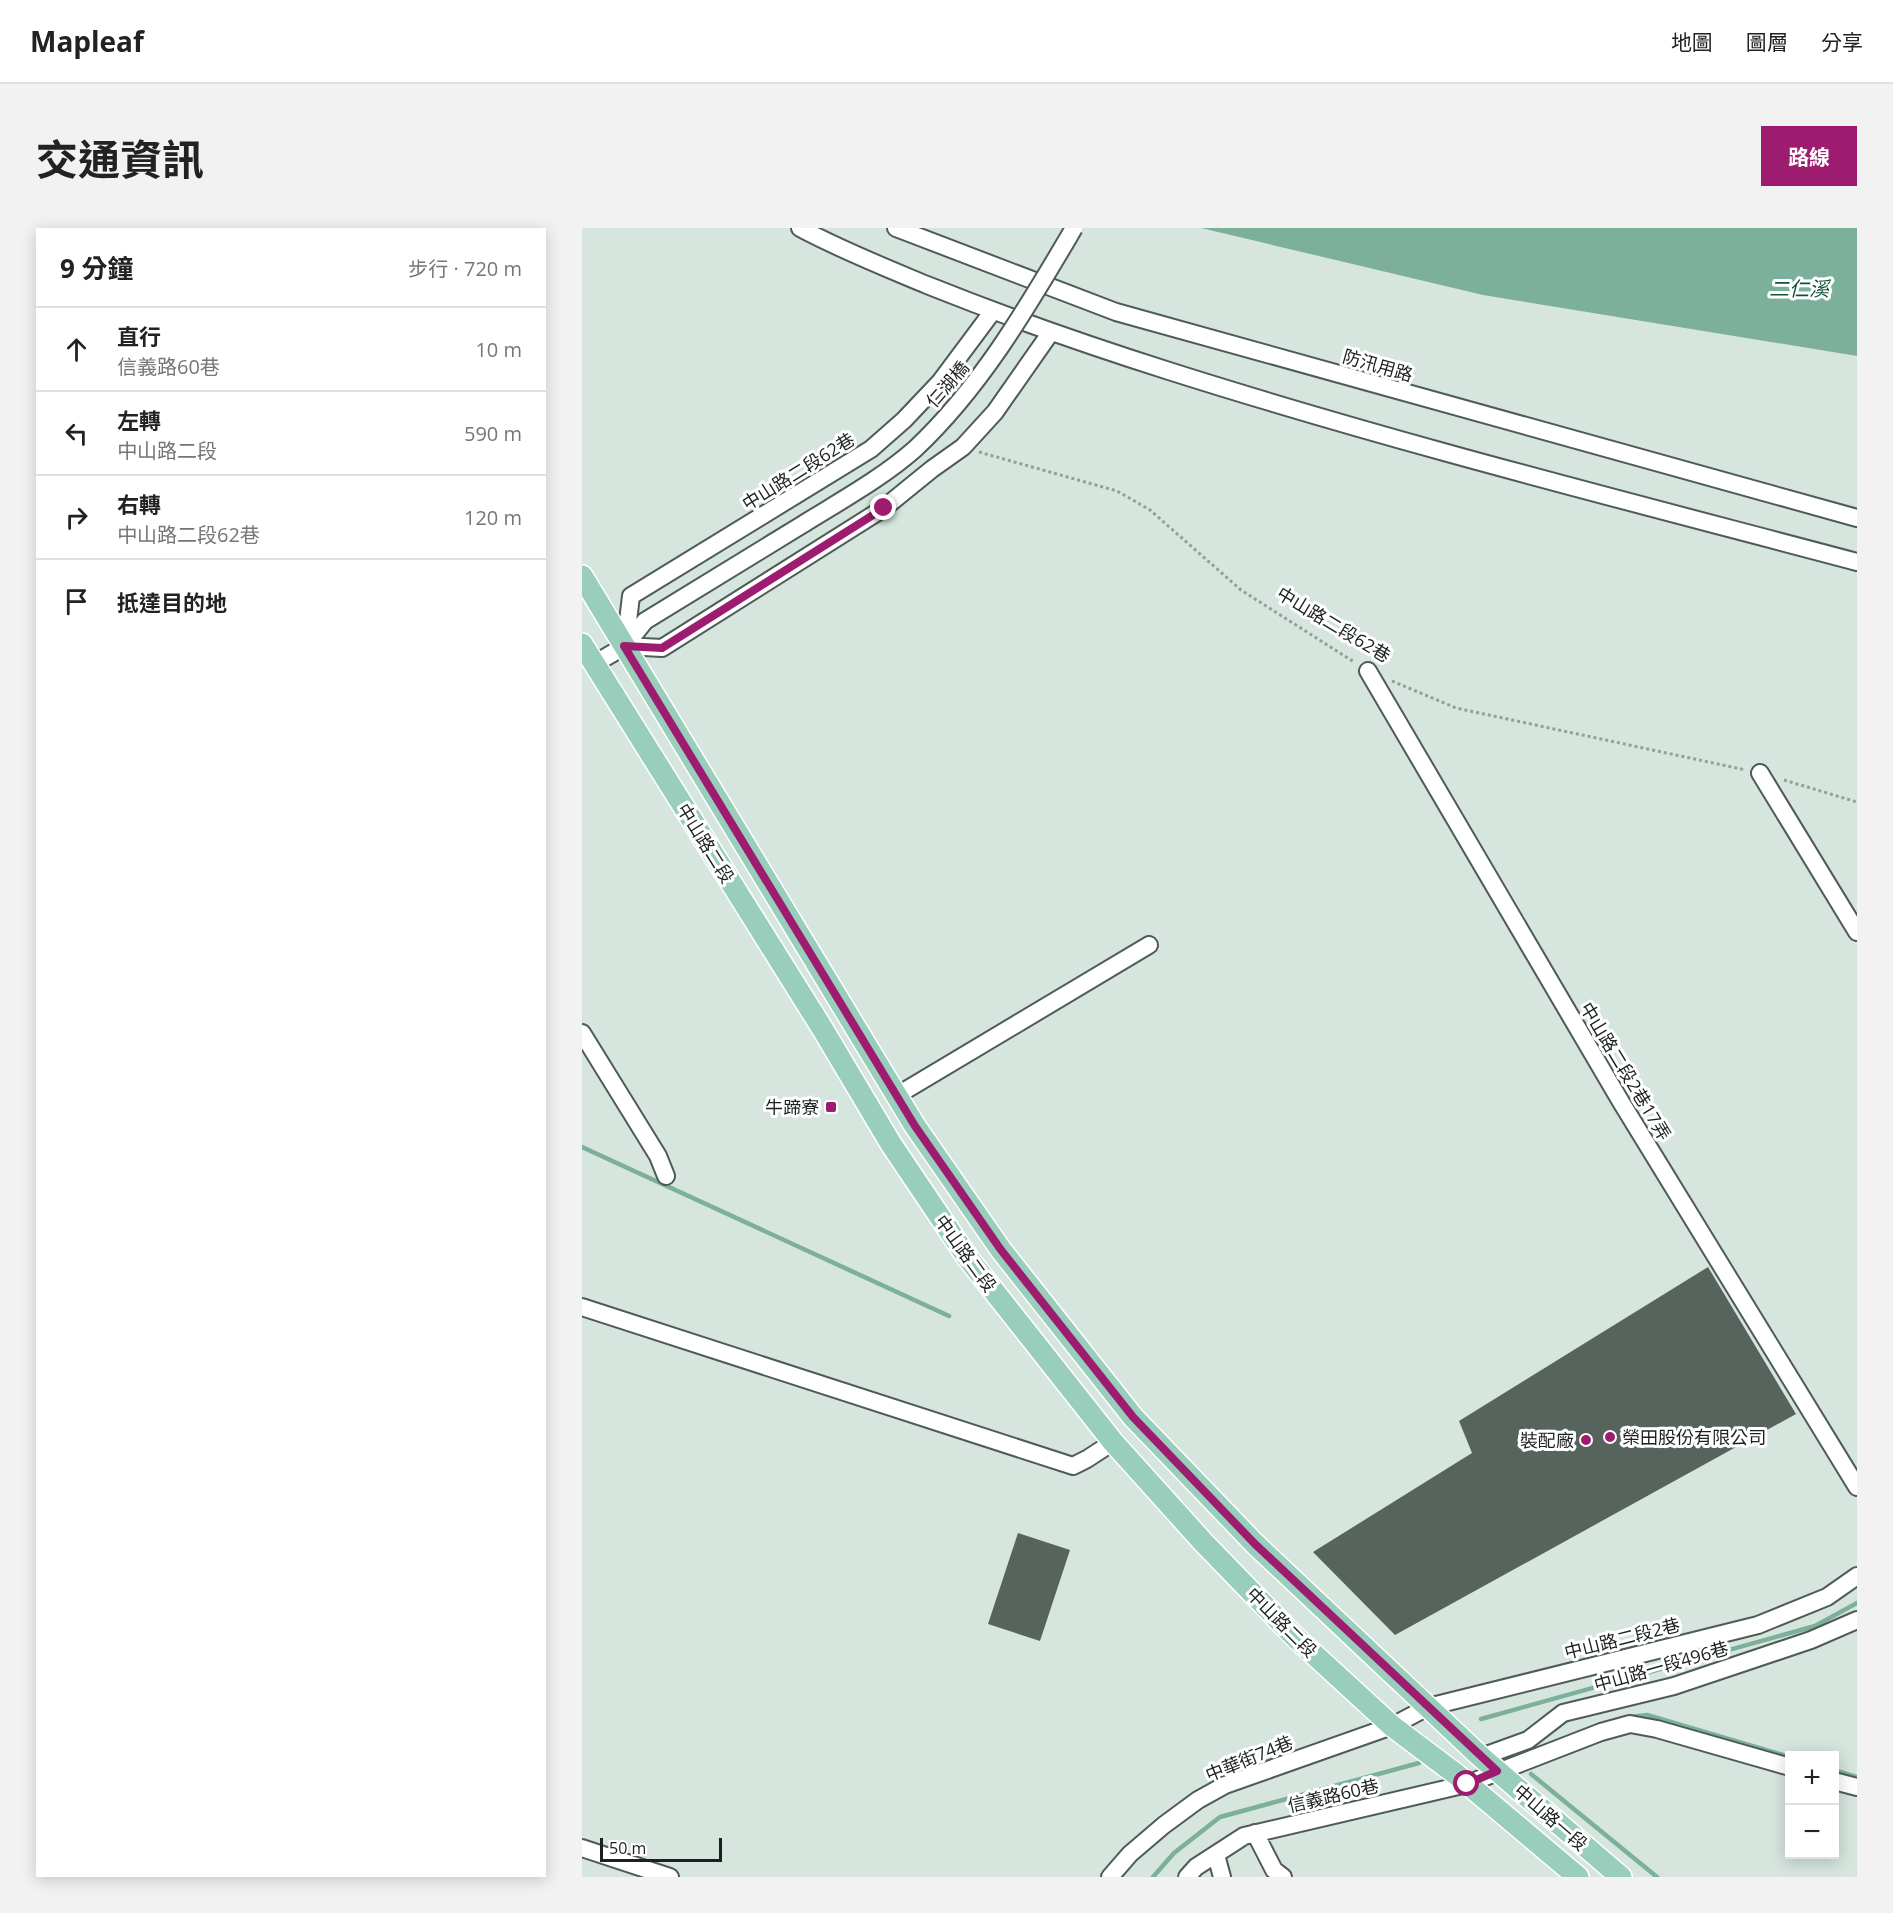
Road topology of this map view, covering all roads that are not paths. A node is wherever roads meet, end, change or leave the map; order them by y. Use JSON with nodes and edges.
{"nodes":[{"id":1,"x":800,"y":228,"type":"edge"},
{"id":2,"x":896,"y":228,"type":"edge"},
{"id":3,"x":1074,"y":228,"type":"edge"},
{"id":4,"x":993,"y":311,"type":"junction"},
{"id":5,"x":1051,"y":332,"type":"junction"},
{"id":6,"x":1857,"y":518,"type":"edge"},
{"id":7,"x":1857,"y":562,"type":"edge"},
{"id":8,"x":582,"y":576,"type":"edge"},
{"id":9,"x":582,"y":644,"type":"edge"},
{"id":10,"x":624,"y":646,"type":"junction"},
{"id":11,"x":594,"y":664,"type":"junction"},
{"id":12,"x":1368,"y":671,"type":"road end"},
{"id":13,"x":1760,"y":773,"type":"road end"},
{"id":14,"x":1857,"y":932,"type":"edge"},
{"id":15,"x":1149,"y":945,"type":"dead end"},
{"id":16,"x":582,"y":1033,"type":"edge"},
{"id":17,"x":896,"y":1096,"type":"junction"},
{"id":18,"x":666,"y":1176,"type":"dead end"},
{"id":19,"x":582,"y":1307,"type":"edge"},
{"id":20,"x":1113,"y":1442,"type":"junction"},
{"id":21,"x":1857,"y":1487,"type":"edge"},
{"id":22,"x":1857,"y":1576,"type":"edge"},
{"id":23,"x":1857,"y":1620,"type":"edge"},
{"id":24,"x":1434,"y":1712,"type":"junction"},
{"id":25,"x":1392,"y":1726,"type":"junction"},
{"id":26,"x":1481,"y":1757,"type":"junction"},
{"id":27,"x":1785,"y":1766,"type":"edge"},
{"id":28,"x":1497,"y":1771,"type":"junction"},
{"id":29,"x":1462,"y":1779,"type":"junction"},
{"id":30,"x":1839,"y":1782,"type":"edge"},
{"id":31,"x":1857,"y":1787,"type":"edge"},
{"id":32,"x":1255,"y":1833,"type":"junction"},
{"id":33,"x":582,"y":1848,"type":"edge"},
{"id":34,"x":1216,"y":1855,"type":"junction"},
{"id":35,"x":670,"y":1877,"type":"edge"},
{"id":36,"x":1110,"y":1877,"type":"edge"},
{"id":37,"x":1187,"y":1877,"type":"edge"},
{"id":38,"x":1222,"y":1877,"type":"edge"},
{"id":39,"x":1283,"y":1877,"type":"edge"},
{"id":40,"x":1578,"y":1877,"type":"edge"},
{"id":41,"x":1621,"y":1877,"type":"edge"}],
"edges":[{"from":1,"to":4,"type":"street"},
{"from":2,"to":6,"type":"street","name":"防汛用路"},
{"from":3,"to":10,"type":"street","name":"仁湖橋","bridge":true},
{"from":4,"to":5,"type":"street"},
{"from":4,"to":10,"type":"street","name":"中山路二段62巷"},
{"from":5,"to":7,"type":"street"},
{"from":5,"to":10,"type":"street"},
{"from":8,"to":10,"type":"main road","name":"中山路二段"},
{"from":9,"to":11,"type":"main road","name":"中山路二段"},
{"from":10,"to":11,"type":"street"},
{"from":10,"to":17,"type":"main road","name":"中山路二段"},
{"from":11,"to":20,"type":"main road","name":"中山路二段"},
{"from":12,"to":21,"type":"street","name":"中山路二段2巷17弄"},
{"from":13,"to":14,"type":"street"},
{"from":15,"to":17,"type":"street"},
{"from":16,"to":18,"type":"street"},
{"from":17,"to":24,"type":"main road","name":"中山路二段"},
{"from":19,"to":20,"type":"street"},
{"from":20,"to":25,"type":"main road","name":"中山路二段"},
{"from":22,"to":24,"type":"street","name":"中山路二段2巷"},
{"from":23,"to":26,"type":"street","name":"中山路一段496巷"},
{"from":24,"to":25,"type":"street","name":"中山路二段2巷"},
{"from":24,"to":26,"type":"main road","name":"中山路二段"},
{"from":25,"to":29,"type":"main road","name":"中山路二段"},
{"from":25,"to":36,"type":"street","name":"中華街74巷"},
{"from":26,"to":28,"type":"main road","name":"中山路一段"},
{"from":27,"to":28,"type":"street","name":"信義路60巷"},
{"from":28,"to":29,"type":"street","name":"信義路60巷"},
{"from":28,"to":41,"type":"main road","name":"中山路一段"},
{"from":29,"to":32,"type":"street","name":"信義路60巷"},
{"from":29,"to":40,"type":"main road","name":"中山路一段"},
{"from":30,"to":31,"type":"street"},
{"from":32,"to":34,"type":"street","name":"信義路60巷"},
{"from":32,"to":39,"type":"street"},
{"from":33,"to":35,"type":"street"},
{"from":34,"to":37,"type":"street","name":"信義路60巷"},
{"from":34,"to":38,"type":"street"}]}
